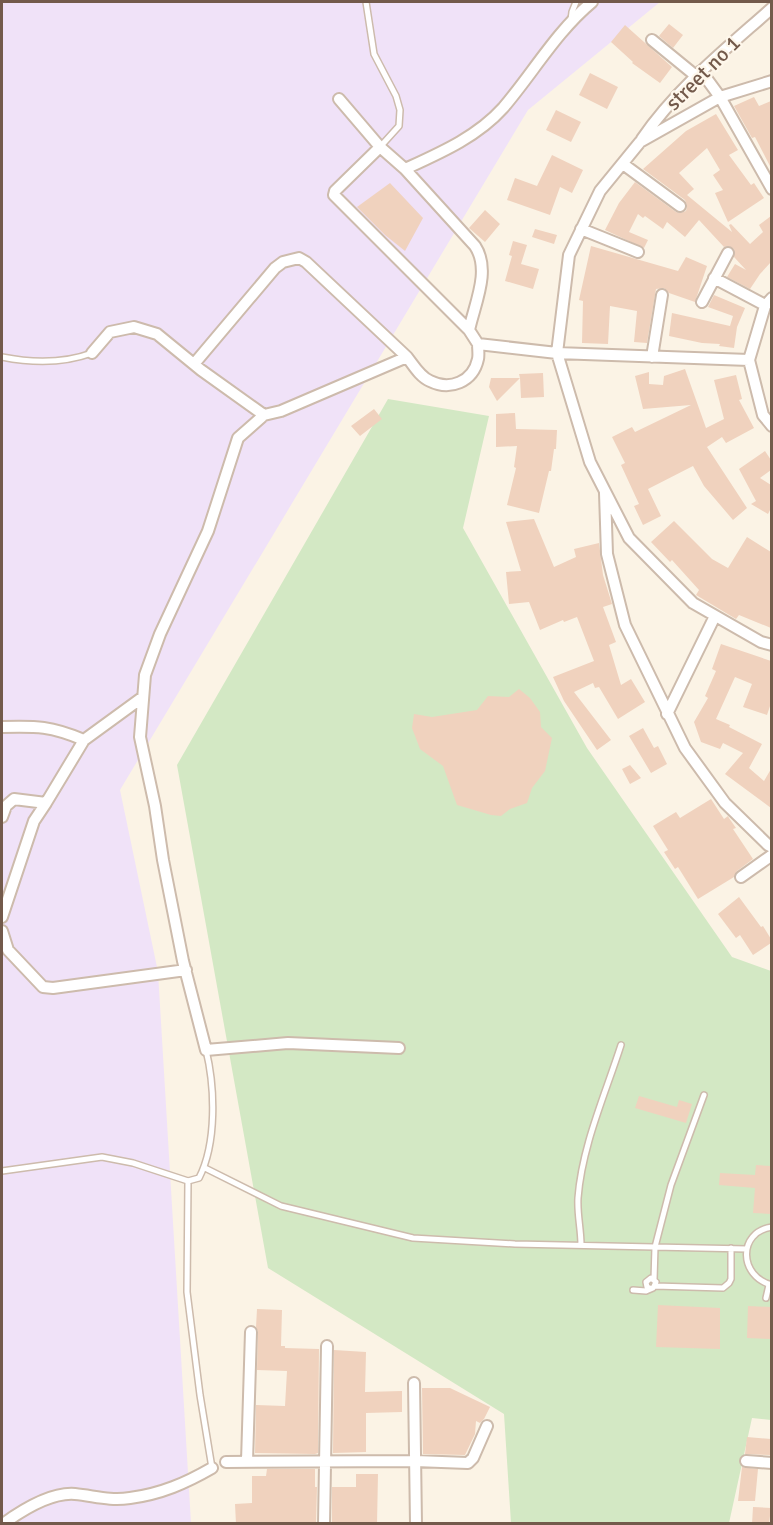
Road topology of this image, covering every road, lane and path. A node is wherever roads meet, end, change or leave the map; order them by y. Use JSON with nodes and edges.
{"nodes":[{"id":1,"x":366,"y":2,"type":"edge"},
{"id":2,"x":576,"y":2,"type":"edge"},
{"id":3,"x":592,"y":2,"type":"edge"},
{"id":4,"x":771,"y":8,"type":"edge"},
{"id":5,"x":571,"y":20,"type":"junction"},
{"id":6,"x":652,"y":40,"type":"dead end"},
{"id":7,"x":699,"y":73,"type":"junction"},
{"id":8,"x":771,"y":81,"type":"edge"},
{"id":9,"x":720,"y":97,"type":"junction"},
{"id":10,"x":339,"y":99,"type":"dead end"},
{"id":11,"x":640,"y":142,"type":"junction"},
{"id":12,"x":380,"y":147,"type":"junction"},
{"id":13,"x":623,"y":164,"type":"junction"},
{"id":14,"x":405,"y":169,"type":"junction"},
{"id":15,"x":771,"y":189,"type":"edge"},
{"id":16,"x":680,"y":206,"type":"dead end"},
{"id":17,"x":581,"y":229,"type":"junction"},
{"id":18,"x":638,"y":252,"type":"dead end"},
{"id":19,"x":728,"y":253,"type":"dead end"},
{"id":20,"x":714,"y":279,"type":"junction"},
{"id":21,"x":662,"y":295,"type":"dead end"},
{"id":22,"x":768,"y":302,"type":"edge"},
{"id":23,"x":702,"y":303,"type":"dead end"},
{"id":24,"x":469,"y":330,"type":"junction"},
{"id":25,"x":478,"y":345,"type":"junction"},
{"id":26,"x":92,"y":353,"type":"joint"},
{"id":27,"x":557,"y":353,"type":"junction"},
{"id":28,"x":2,"y":357,"type":"edge"},
{"id":29,"x":407,"y":357,"type":"junction"},
{"id":30,"x":652,"y":357,"type":"junction"},
{"id":31,"x":749,"y":360,"type":"junction"},
{"id":32,"x":194,"y":364,"type":"junction"},
{"id":33,"x":264,"y":415,"type":"junction"},
{"id":34,"x":771,"y":426,"type":"edge"},
{"id":35,"x":604,"y":490,"type":"junction"},
{"id":36,"x":715,"y":616,"type":"junction"},
{"id":37,"x":771,"y":645,"type":"edge"},
{"id":38,"x":143,"y":697,"type":"junction"},
{"id":39,"x":667,"y":714,"type":"junction"},
{"id":40,"x":2,"y":728,"type":"edge"},
{"id":41,"x":84,"y":740,"type":"junction"},
{"id":42,"x":46,"y":803,"type":"junction"},
{"id":43,"x":2,"y":817,"type":"edge"},
{"id":44,"x":771,"y":847,"type":"edge"},
{"id":45,"x":771,"y":855,"type":"edge"},
{"id":46,"x":741,"y":877,"type":"dead end"},
{"id":47,"x":5,"y":893,"type":"edge"},
{"id":48,"x":2,"y":918,"type":"edge"},
{"id":49,"x":2,"y":930,"type":"edge"},
{"id":50,"x":186,"y":970,"type":"junction"},
{"id":51,"x":621,"y":1045,"type":"dead end"},
{"id":52,"x":399,"y":1048,"type":"dead end"},
{"id":53,"x":206,"y":1050,"type":"junction"},
{"id":54,"x":704,"y":1095,"type":"dead end"},
{"id":55,"x":204,"y":1168,"type":"junction"},
{"id":56,"x":2,"y":1171,"type":"edge"},
{"id":57,"x":188,"y":1181,"type":"junction"},
{"id":58,"x":771,"y":1227,"type":"edge"},
{"id":59,"x":581,"y":1245,"type":"junction"},
{"id":60,"x":655,"y":1247,"type":"junction"},
{"id":61,"x":730,"y":1248,"type":"junction"},
{"id":62,"x":747,"y":1249,"type":"junction"},
{"id":63,"x":653,"y":1285,"type":"junction"},
{"id":64,"x":770,"y":1285,"type":"edge"},
{"id":65,"x":633,"y":1290,"type":"dead end"},
{"id":66,"x":766,"y":1298,"type":"dead end"},
{"id":67,"x":251,"y":1332,"type":"dead end"},
{"id":68,"x":327,"y":1346,"type":"dead end"},
{"id":69,"x":414,"y":1383,"type":"dead end"},
{"id":70,"x":487,"y":1426,"type":"dead end"},
{"id":71,"x":247,"y":1461,"type":"junction"},
{"id":72,"x":324,"y":1461,"type":"junction"},
{"id":73,"x":415,"y":1461,"type":"junction"},
{"id":74,"x":746,"y":1461,"type":"dead end"},
{"id":75,"x":226,"y":1462,"type":"dead end"},
{"id":76,"x":771,"y":1463,"type":"edge"},
{"id":77,"x":212,"y":1468,"type":"joint"},
{"id":78,"x":3,"y":1524,"type":"edge"},
{"id":79,"x":324,"y":1524,"type":"edge"},
{"id":80,"x":416,"y":1524,"type":"edge"}],
"edges":[{"from":1,"to":12,"type":"lane"},
{"from":2,"to":5,"type":"lane"},
{"from":3,"to":5,"type":"street"},
{"from":4,"to":7,"type":"street","name":"street no 1"},
{"from":5,"to":14,"type":"street"},
{"from":6,"to":7,"type":"street"},
{"from":7,"to":9,"type":"street"},
{"from":7,"to":11,"type":"street","name":"street no 1"},
{"from":8,"to":9,"type":"street"},
{"from":9,"to":11,"type":"street"},
{"from":9,"to":15,"type":"street"},
{"from":10,"to":12,"type":"street"},
{"from":11,"to":13,"type":"street","name":"street no 1"},
{"from":12,"to":14,"type":"street"},
{"from":12,"to":24,"type":"street"},
{"from":13,"to":16,"type":"street"},
{"from":13,"to":17,"type":"street","name":"street no 1"},
{"from":14,"to":24,"type":"street"},
{"from":17,"to":18,"type":"street"},
{"from":17,"to":27,"type":"street","name":"street no 1"},
{"from":19,"to":20,"type":"street"},
{"from":20,"to":22,"type":"street"},
{"from":20,"to":23,"type":"street"},
{"from":21,"to":30,"type":"street"},
{"from":22,"to":31,"type":"street"},
{"from":24,"to":25,"type":"street"},
{"from":25,"to":27,"type":"street"},
{"from":25,"to":29,"type":"street"},
{"from":26,"to":28,"type":"lane"},
{"from":26,"to":32,"type":"street"},
{"from":27,"to":30,"type":"street"},
{"from":27,"to":35,"type":"street"},
{"from":29,"to":32,"type":"street"},
{"from":29,"to":33,"type":"street"},
{"from":30,"to":31,"type":"street"},
{"from":31,"to":34,"type":"street"},
{"from":32,"to":33,"type":"street"},
{"from":33,"to":38,"type":"street"},
{"from":35,"to":36,"type":"street"},
{"from":35,"to":39,"type":"street"},
{"from":36,"to":37,"type":"street"},
{"from":36,"to":39,"type":"street"},
{"from":38,"to":41,"type":"street"},
{"from":38,"to":50,"type":"street"},
{"from":39,"to":44,"type":"street"},
{"from":40,"to":41,"type":"street"},
{"from":41,"to":42,"type":"street"},
{"from":42,"to":43,"type":"street"},
{"from":42,"to":47,"type":"street"},
{"from":45,"to":46,"type":"street"},
{"from":47,"to":48,"type":"street"},
{"from":49,"to":50,"type":"street"},
{"from":50,"to":53,"type":"street"},
{"from":51,"to":59,"type":"lane"},
{"from":52,"to":53,"type":"street"},
{"from":53,"to":55,"type":"lane"},
{"from":54,"to":60,"type":"lane"},
{"from":55,"to":57,"type":"lane"},
{"from":55,"to":59,"type":"lane"},
{"from":56,"to":57,"type":"lane"},
{"from":57,"to":77,"type":"lane"},
{"from":58,"to":62,"type":"lane"},
{"from":59,"to":60,"type":"lane"},
{"from":60,"to":61,"type":"lane"},
{"from":60,"to":63,"type":"lane"},
{"from":61,"to":62,"type":"lane"},
{"from":61,"to":63,"type":"lane"},
{"from":62,"to":64,"type":"lane"},
{"from":63,"to":65,"type":"lane"},
{"from":64,"to":66,"type":"lane"},
{"from":67,"to":71,"type":"street"},
{"from":68,"to":72,"type":"street"},
{"from":69,"to":73,"type":"street"},
{"from":70,"to":73,"type":"street"},
{"from":71,"to":72,"type":"street"},
{"from":71,"to":75,"type":"street"},
{"from":72,"to":73,"type":"street"},
{"from":72,"to":79,"type":"street"},
{"from":73,"to":80,"type":"street"},
{"from":74,"to":76,"type":"street"},
{"from":77,"to":78,"type":"street"}]}
